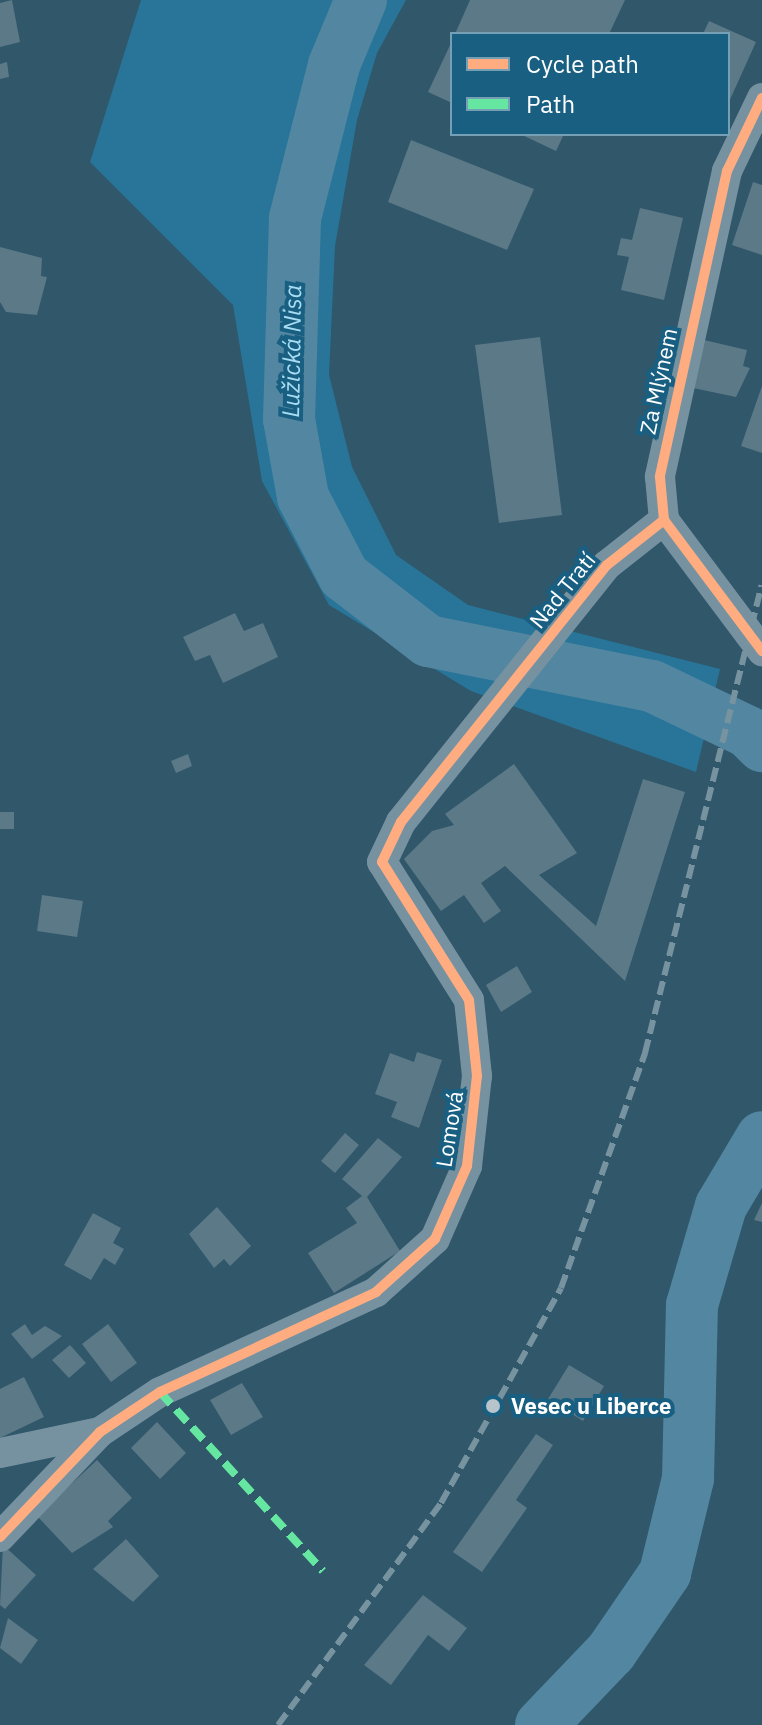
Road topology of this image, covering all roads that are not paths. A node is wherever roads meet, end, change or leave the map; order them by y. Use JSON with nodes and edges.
{"nodes":[{"id":1,"x":762,"y":98,"type":"edge"},
{"id":2,"x":664,"y":520,"type":"junction"},
{"id":3,"x":762,"y":651,"type":"edge"},
{"id":4,"x":504,"y":698,"type":"joint"},
{"id":5,"x":100,"y":1432,"type":"junction"},
{"id":6,"x":0,"y":1453,"type":"edge"},
{"id":7,"x":0,"y":1537,"type":"edge"}],
"edges":[{"from":1,"to":2,"type":"street","name":"Za Mlýnem"},
{"from":2,"to":3,"type":"street"},
{"from":2,"to":4,"type":"street","name":"Nad Tratí"},
{"from":4,"to":5,"type":"street","name":"Lomová"},
{"from":5,"to":6,"type":"street","name":"Lomová"},
{"from":5,"to":7,"type":"street"}]}
